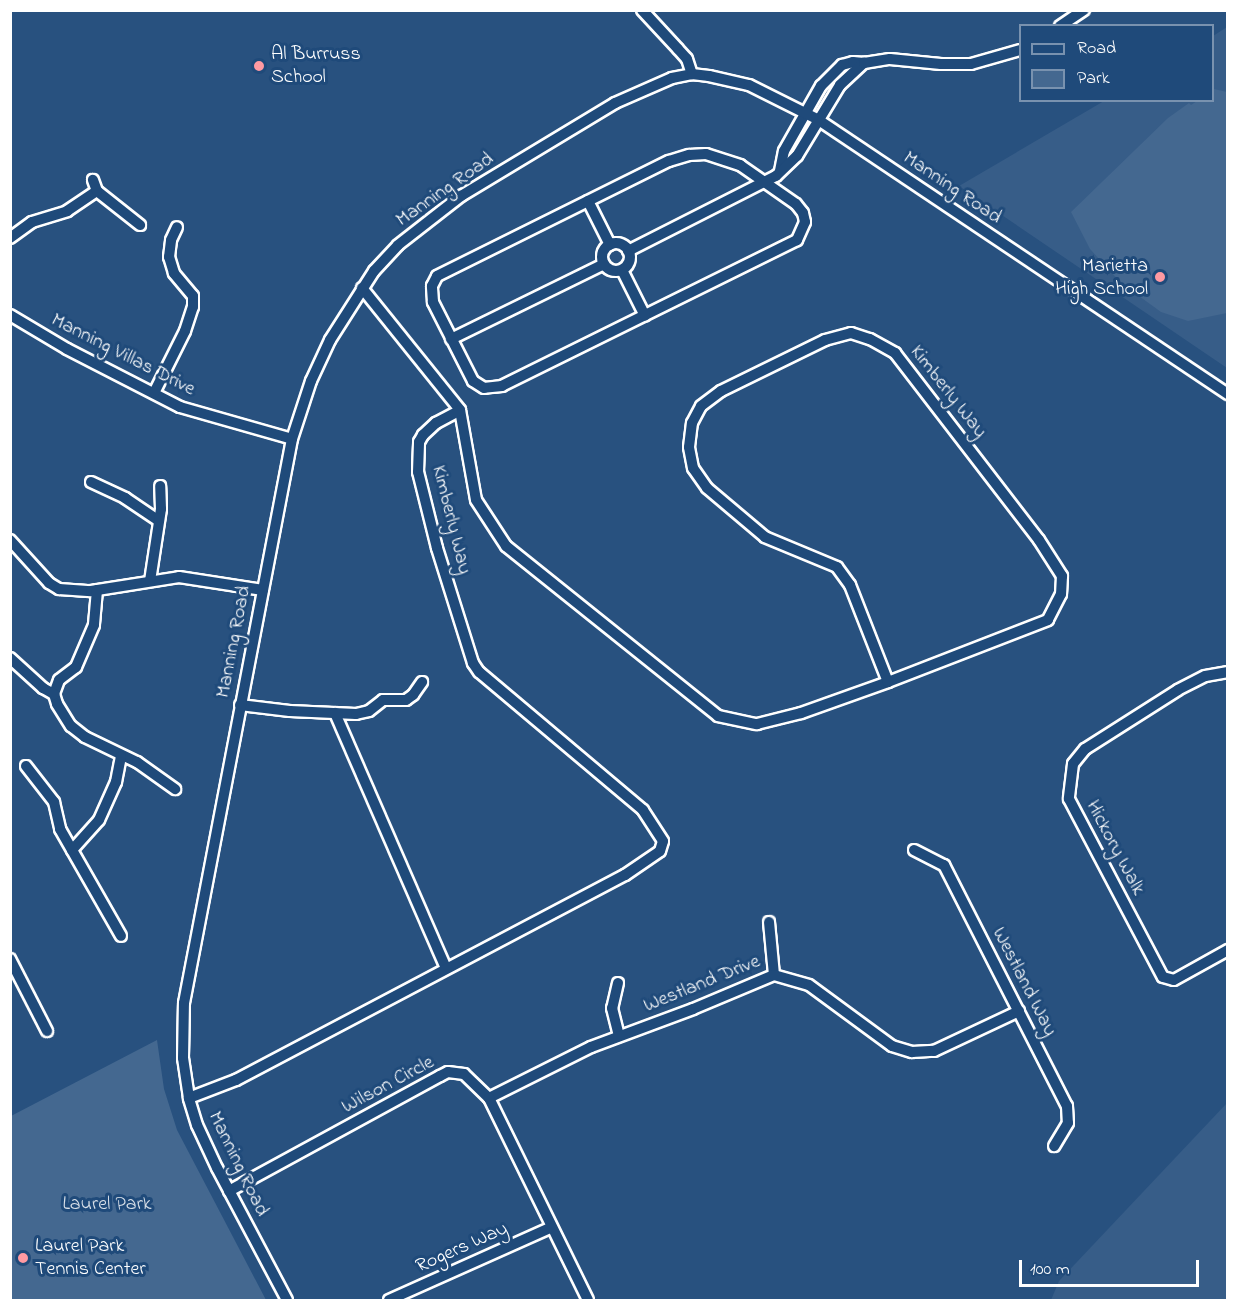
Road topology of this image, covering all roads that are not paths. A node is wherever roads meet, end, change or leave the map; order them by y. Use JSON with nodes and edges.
{"nodes":[{"id":1,"x":642,"y":10,"type":"edge"},
{"id":2,"x":1084,"y":10,"type":"edge"},
{"id":3,"x":1063,"y":24,"type":"edge"},
{"id":4,"x":1019,"y":50,"type":"edge"},
{"id":5,"x":864,"y":63,"type":"junction"},
{"id":6,"x":692,"y":74,"type":"junction"},
{"id":7,"x":806,"y":113,"type":"junction"},
{"id":8,"x":817,"y":119,"type":"junction"},
{"id":9,"x":780,"y":171,"type":"junction"},
{"id":10,"x":93,"y":180,"type":"dead end"},
{"id":11,"x":766,"y":183,"type":"junction"},
{"id":12,"x":97,"y":191,"type":"junction"},
{"id":13,"x":588,"y":201,"type":"junction"},
{"id":14,"x":140,"y":225,"type":"dead end"},
{"id":15,"x":177,"y":226,"type":"dead end"},
{"id":16,"x":10,"y":238,"type":"edge"},
{"id":17,"x":610,"y":245,"type":"junction"},
{"id":18,"x":628,"y":251,"type":"junction"},
{"id":19,"x":604,"y":264,"type":"junction"},
{"id":20,"x":622,"y":270,"type":"junction"},
{"id":21,"x":362,"y":288,"type":"junction"},
{"id":22,"x":10,"y":315,"type":"edge"},
{"id":23,"x":645,"y":316,"type":"junction"},
{"id":24,"x":451,"y":339,"type":"junction"},
{"id":25,"x":154,"y":393,"type":"junction"},
{"id":26,"x":1227,"y":394,"type":"edge"},
{"id":27,"x":460,"y":410,"type":"junction"},
{"id":28,"x":292,"y":439,"type":"junction"},
{"id":29,"x":91,"y":482,"type":"dead end"},
{"id":30,"x":160,"y":486,"type":"dead end"},
{"id":31,"x":158,"y":520,"type":"junction"},
{"id":32,"x":10,"y":540,"type":"edge"},
{"id":33,"x":150,"y":581,"type":"junction"},
{"id":34,"x":97,"y":590,"type":"junction"},
{"id":35,"x":263,"y":590,"type":"junction"},
{"id":36,"x":10,"y":658,"type":"edge"},
{"id":37,"x":1227,"y":672,"type":"edge"},
{"id":38,"x":422,"y":682,"type":"dead end"},
{"id":39,"x":888,"y":682,"type":"junction"},
{"id":40,"x":54,"y":694,"type":"junction"},
{"id":41,"x":240,"y":705,"type":"junction"},
{"id":42,"x":334,"y":713,"type":"junction"},
{"id":43,"x":120,"y":756,"type":"junction"},
{"id":44,"x":26,"y":766,"type":"dead end"},
{"id":45,"x":175,"y":789,"type":"dead end"},
{"id":46,"x":72,"y":850,"type":"junction"},
{"id":47,"x":914,"y":850,"type":"dead end"},
{"id":48,"x":769,"y":922,"type":"dead end"},
{"id":49,"x":121,"y":936,"type":"dead end"},
{"id":50,"x":1227,"y":950,"type":"edge"},
{"id":51,"x":10,"y":959,"type":"edge"},
{"id":52,"x":446,"y":968,"type":"junction"},
{"id":53,"x":774,"y":975,"type":"junction"},
{"id":54,"x":618,"y":983,"type":"dead end"},
{"id":55,"x":1019,"y":1011,"type":"junction"},
{"id":56,"x":46,"y":1031,"type":"dead end"},
{"id":57,"x":619,"y":1036,"type":"junction"},
{"id":58,"x":189,"y":1098,"type":"junction"},
{"id":59,"x":489,"y":1098,"type":"junction"},
{"id":60,"x":1054,"y":1146,"type":"dead end"},
{"id":61,"x":229,"y":1191,"type":"junction"},
{"id":62,"x":550,"y":1228,"type":"junction"},
{"id":63,"x":287,"y":1300,"type":"edge"},
{"id":64,"x":389,"y":1300,"type":"edge"},
{"id":65,"x":588,"y":1300,"type":"edge"}],
"edges":[{"from":1,"to":6,"type":"street"},
{"from":2,"to":3,"type":"street"},
{"from":4,"to":5,"type":"street"},
{"from":5,"to":7,"type":"street"},
{"from":5,"to":8,"type":"street"},
{"from":6,"to":7,"type":"street","name":"Manning Road"},
{"from":6,"to":21,"type":"street","name":"Manning Road"},
{"from":7,"to":8,"type":"street","name":"Manning Road"},
{"from":7,"to":9,"type":"street"},
{"from":8,"to":9,"type":"street"},
{"from":8,"to":26,"type":"street","name":"Manning Road"},
{"from":9,"to":11,"type":"street"},
{"from":10,"to":12,"type":"street"},
{"from":11,"to":13,"type":"street"},
{"from":11,"to":18,"type":"street"},
{"from":11,"to":23,"type":"street"},
{"from":12,"to":14,"type":"street"},
{"from":12,"to":16,"type":"street"},
{"from":13,"to":17,"type":"street"},
{"from":13,"to":24,"type":"street"},
{"from":15,"to":25,"type":"street"},
{"from":17,"to":18,"type":"street"},
{"from":17,"to":19,"type":"street"},
{"from":18,"to":20,"type":"street"},
{"from":19,"to":20,"type":"street"},
{"from":19,"to":24,"type":"street"},
{"from":20,"to":23,"type":"street"},
{"from":21,"to":27,"type":"street"},
{"from":21,"to":28,"type":"street","name":"Manning Road"},
{"from":22,"to":25,"type":"street","name":"Manning Villas Drive"},
{"from":23,"to":24,"type":"street"},
{"from":25,"to":28,"type":"street","name":"Manning Villas Drive"},
{"from":27,"to":39,"type":"street","name":"Kimberly Way"},
{"from":27,"to":52,"type":"street","name":"Kimberly Way"},
{"from":28,"to":35,"type":"street","name":"Manning Road"},
{"from":29,"to":31,"type":"street"},
{"from":30,"to":31,"type":"street"},
{"from":31,"to":33,"type":"street"},
{"from":32,"to":34,"type":"street"},
{"from":33,"to":34,"type":"street"},
{"from":33,"to":35,"type":"street"},
{"from":34,"to":40,"type":"street"},
{"from":35,"to":41,"type":"street","name":"Manning Road"},
{"from":36,"to":40,"type":"street"},
{"from":37,"to":50,"type":"street","name":"Hickory Walk"},
{"from":38,"to":42,"type":"street"},
{"from":39,"to":39,"type":"street","name":"Kimberly Way"},
{"from":40,"to":43,"type":"street"},
{"from":41,"to":42,"type":"street"},
{"from":41,"to":58,"type":"street","name":"Manning Road"},
{"from":42,"to":52,"type":"street"},
{"from":43,"to":45,"type":"street"},
{"from":43,"to":46,"type":"street"},
{"from":44,"to":46,"type":"street"},
{"from":46,"to":49,"type":"street"},
{"from":47,"to":55,"type":"street","name":"Westland Way"},
{"from":48,"to":53,"type":"street"},
{"from":51,"to":56,"type":"street"},
{"from":52,"to":58,"type":"street","name":"Kimberly Way"},
{"from":53,"to":55,"type":"street","name":"Westland Drive"},
{"from":53,"to":57,"type":"street","name":"Westland Drive"},
{"from":54,"to":57,"type":"street"},
{"from":55,"to":60,"type":"street","name":"Westland Way"},
{"from":57,"to":59,"type":"street","name":"Westland Drive"},
{"from":58,"to":61,"type":"street","name":"Manning Road"},
{"from":59,"to":61,"type":"street","name":"Wilson Circle"},
{"from":59,"to":62,"type":"street","name":"Wilson Circle"},
{"from":61,"to":63,"type":"street","name":"Manning Road"},
{"from":62,"to":64,"type":"street","name":"Rogers Way"},
{"from":62,"to":65,"type":"street","name":"Wilson Circle"}]}
